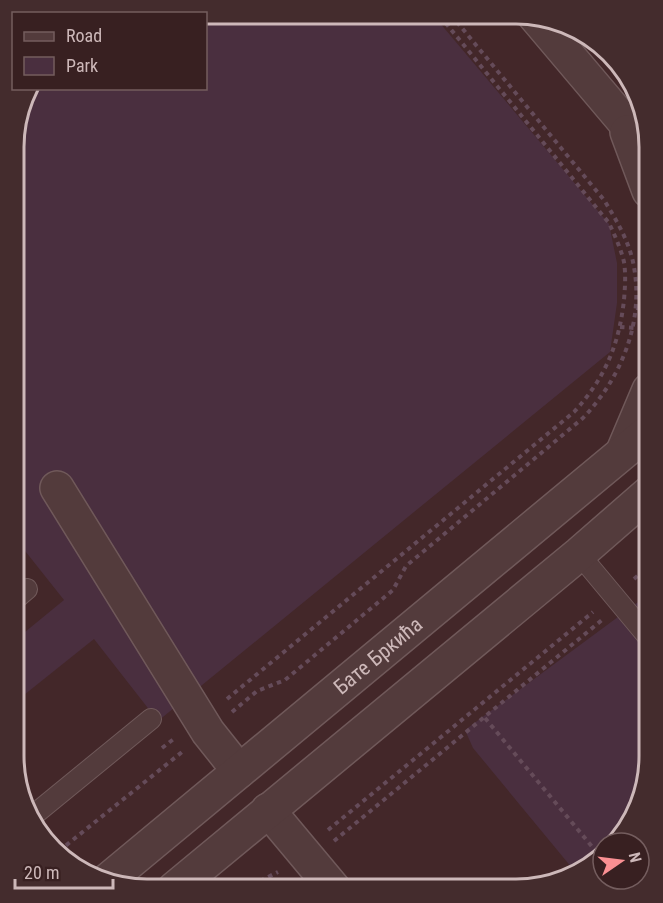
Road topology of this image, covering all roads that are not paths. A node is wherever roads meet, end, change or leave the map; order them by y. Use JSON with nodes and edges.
{"nodes":[{"id":1,"x":545,"y":27,"type":"edge"},
{"id":2,"x":621,"y":117,"type":"junction"},
{"id":3,"x":638,"y":138,"type":"edge"},
{"id":4,"x":639,"y":163,"type":"edge"},
{"id":5,"x":639,"y":413,"type":"edge"},
{"id":6,"x":639,"y":439,"type":"edge"},
{"id":7,"x":622,"y":453,"type":"junction"},
{"id":8,"x":57,"y":489,"type":"dead end"},
{"id":9,"x":639,"y":507,"type":"edge"},
{"id":10,"x":579,"y":554,"type":"junction"},
{"id":11,"x":639,"y":626,"type":"edge"},
{"id":12,"x":151,"y":719,"type":"dead end"},
{"id":13,"x":239,"y":771,"type":"junction"},
{"id":14,"x":268,"y":810,"type":"junction"},
{"id":15,"x":38,"y":812,"type":"edge"},
{"id":16,"x":115,"y":874,"type":"edge"},
{"id":17,"x":185,"y":879,"type":"edge"},
{"id":18,"x":326,"y":879,"type":"edge"}],
"edges":[{"from":1,"to":2,"type":"street"},
{"from":2,"to":3,"type":"street"},
{"from":2,"to":4,"type":"street"},
{"from":5,"to":7,"type":"street"},
{"from":6,"to":7,"type":"street","name":"Бате Бркића"},
{"from":7,"to":13,"type":"street","name":"Бате Бркића"},
{"from":8,"to":13,"type":"street"},
{"from":9,"to":10,"type":"street"},
{"from":10,"to":11,"type":"lane"},
{"from":10,"to":14,"type":"street"},
{"from":12,"to":15,"type":"lane"},
{"from":13,"to":16,"type":"street","name":"Бате Бркића"},
{"from":14,"to":17,"type":"street"},
{"from":14,"to":18,"type":"street"}]}
